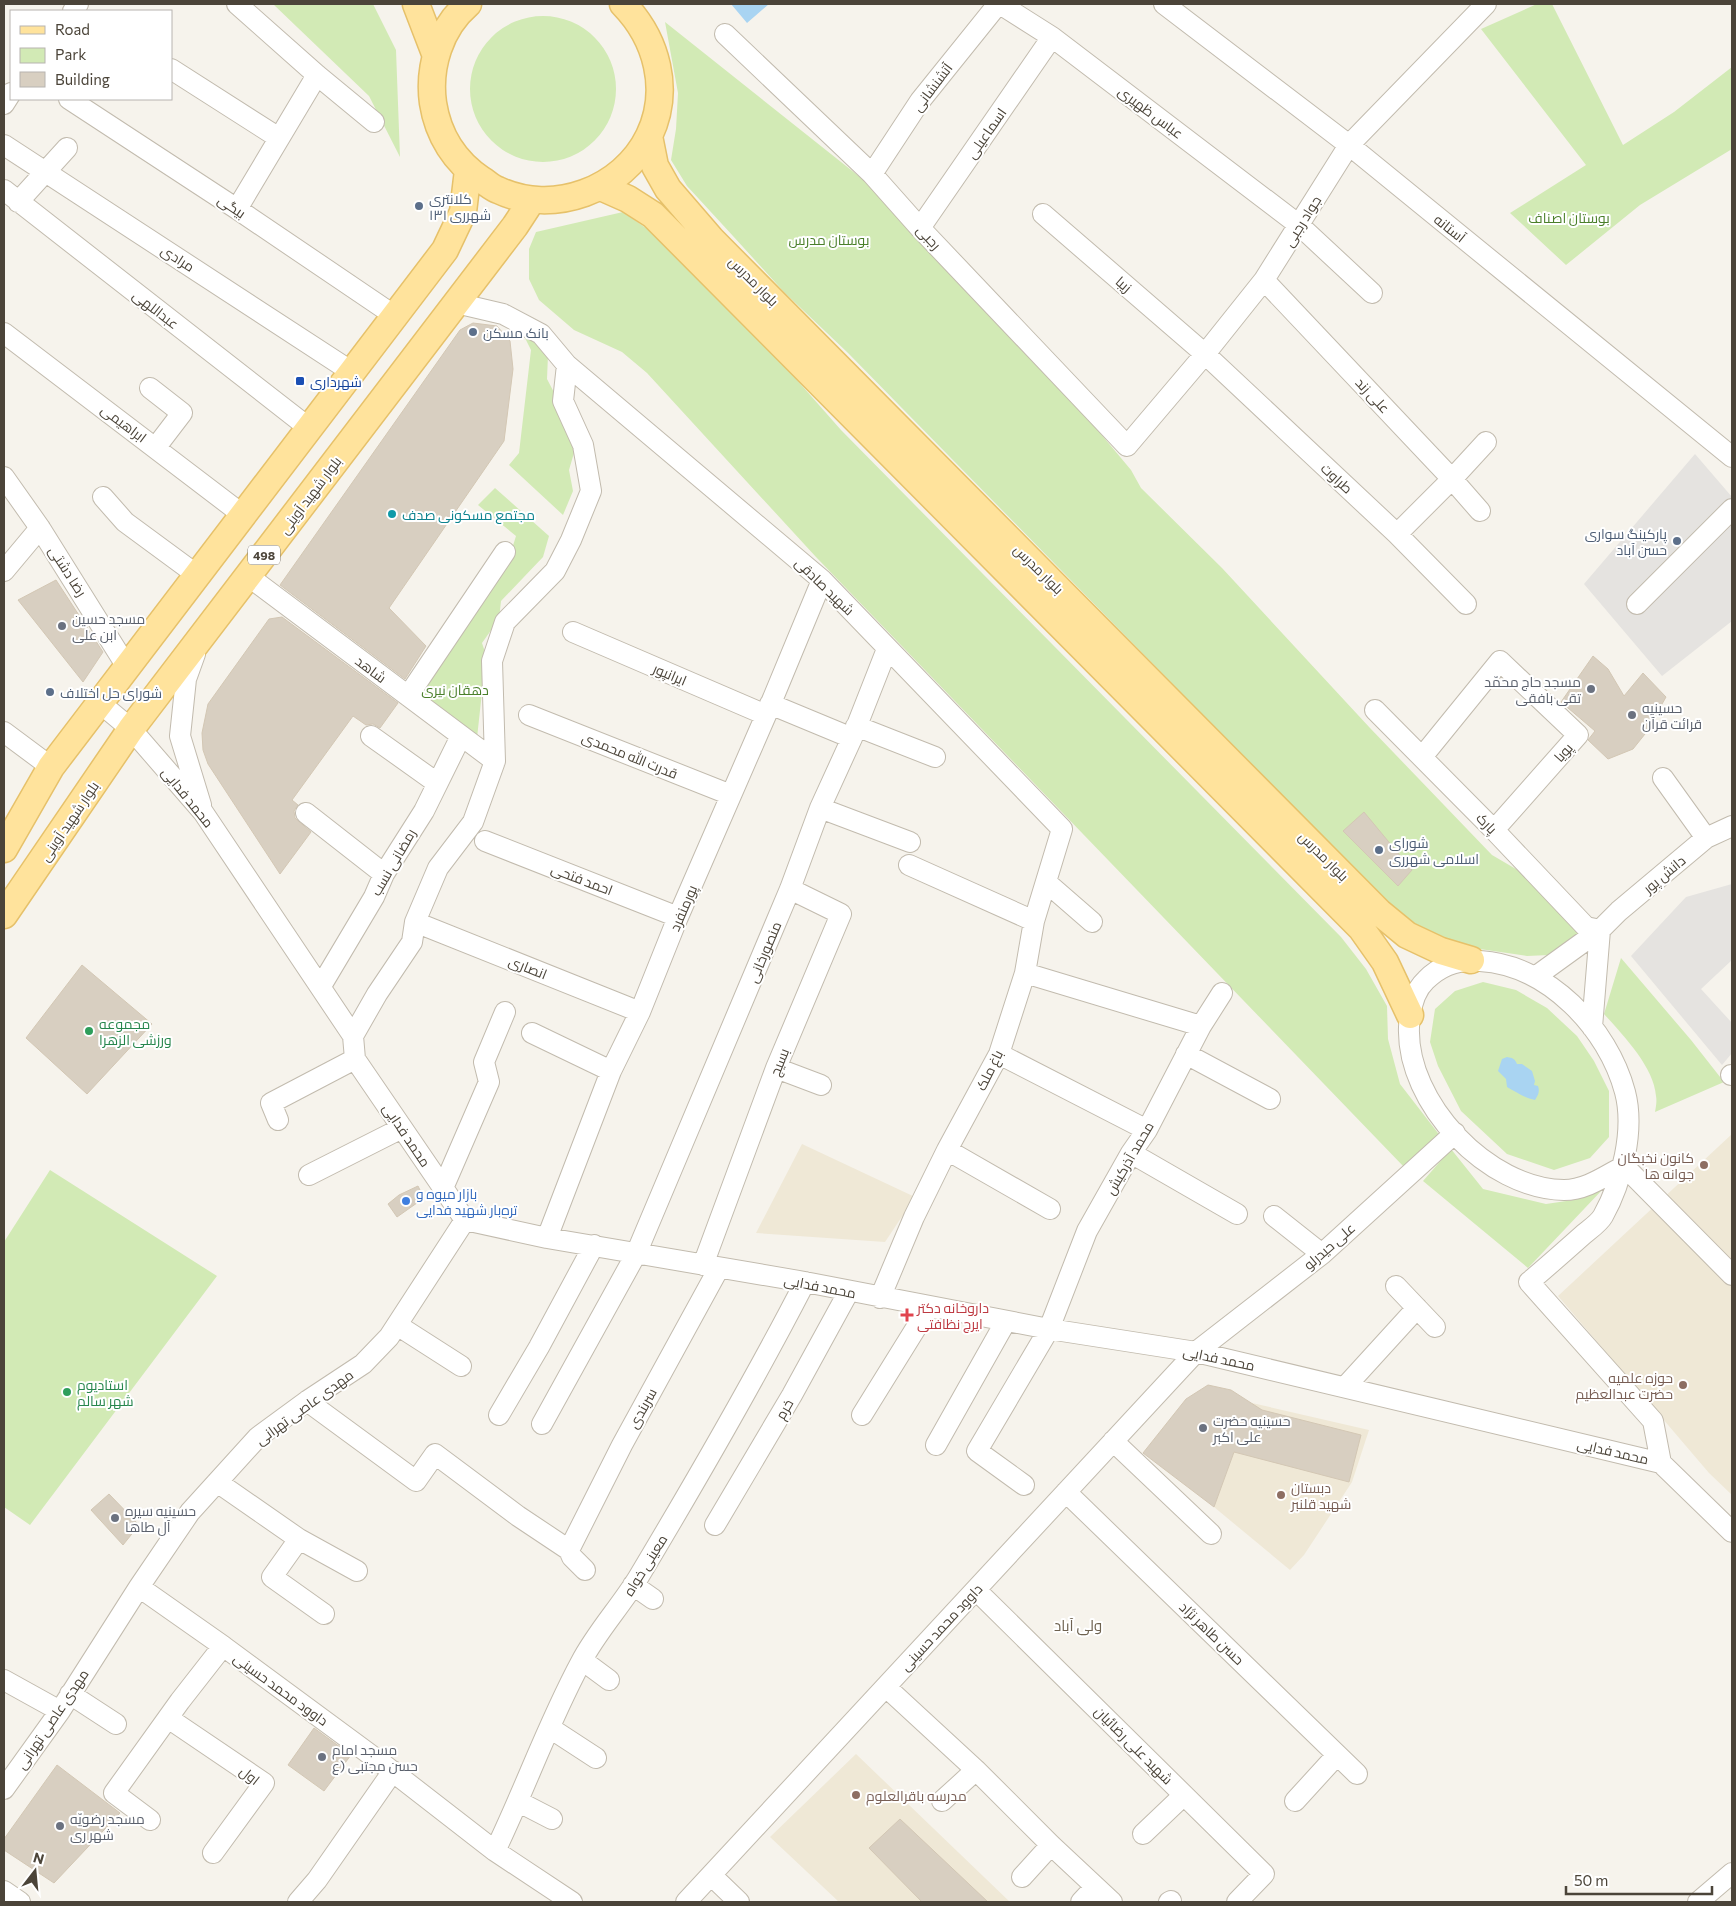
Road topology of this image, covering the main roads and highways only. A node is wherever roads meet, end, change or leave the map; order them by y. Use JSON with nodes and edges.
{"nodes":[{"id":1,"x":416,"y":4,"type":"edge"},
{"id":2,"x":468,"y":4,"type":"edge"},
{"id":3,"x":635,"y":8,"type":"edge"},
{"id":4,"x":436,"y":56,"type":"junction"},
{"id":5,"x":649,"y":136,"type":"junction"},
{"id":6,"x":468,"y":170,"type":"junction"},
{"id":7,"x":601,"y":187,"type":"junction"},
{"id":8,"x":532,"y":200,"type":"junction"},
{"id":9,"x":4,"y":850,"type":"edge"},
{"id":10,"x":4,"y":915,"type":"edge"},
{"id":11,"x":1471,"y":960,"type":"road end"},
{"id":12,"x":1410,"y":1015,"type":"road end"}],
"edges":[{"from":1,"to":4,"type":"main road"},
{"from":2,"to":4,"type":"main road"},
{"from":3,"to":5,"type":"main road"},
{"from":4,"to":6,"type":"main road"},
{"from":5,"to":7,"type":"main road"},
{"from":5,"to":11,"type":"main road","name":"بلوار مدرس"},
{"from":6,"to":8,"type":"main road"},
{"from":6,"to":9,"type":"main road"},
{"from":7,"to":8,"type":"main road"},
{"from":7,"to":12,"type":"main road","name":"بلوار مدرس"},
{"from":8,"to":10,"type":"main road","name":"بلوار شهید آوینی","number":"498"}]}
